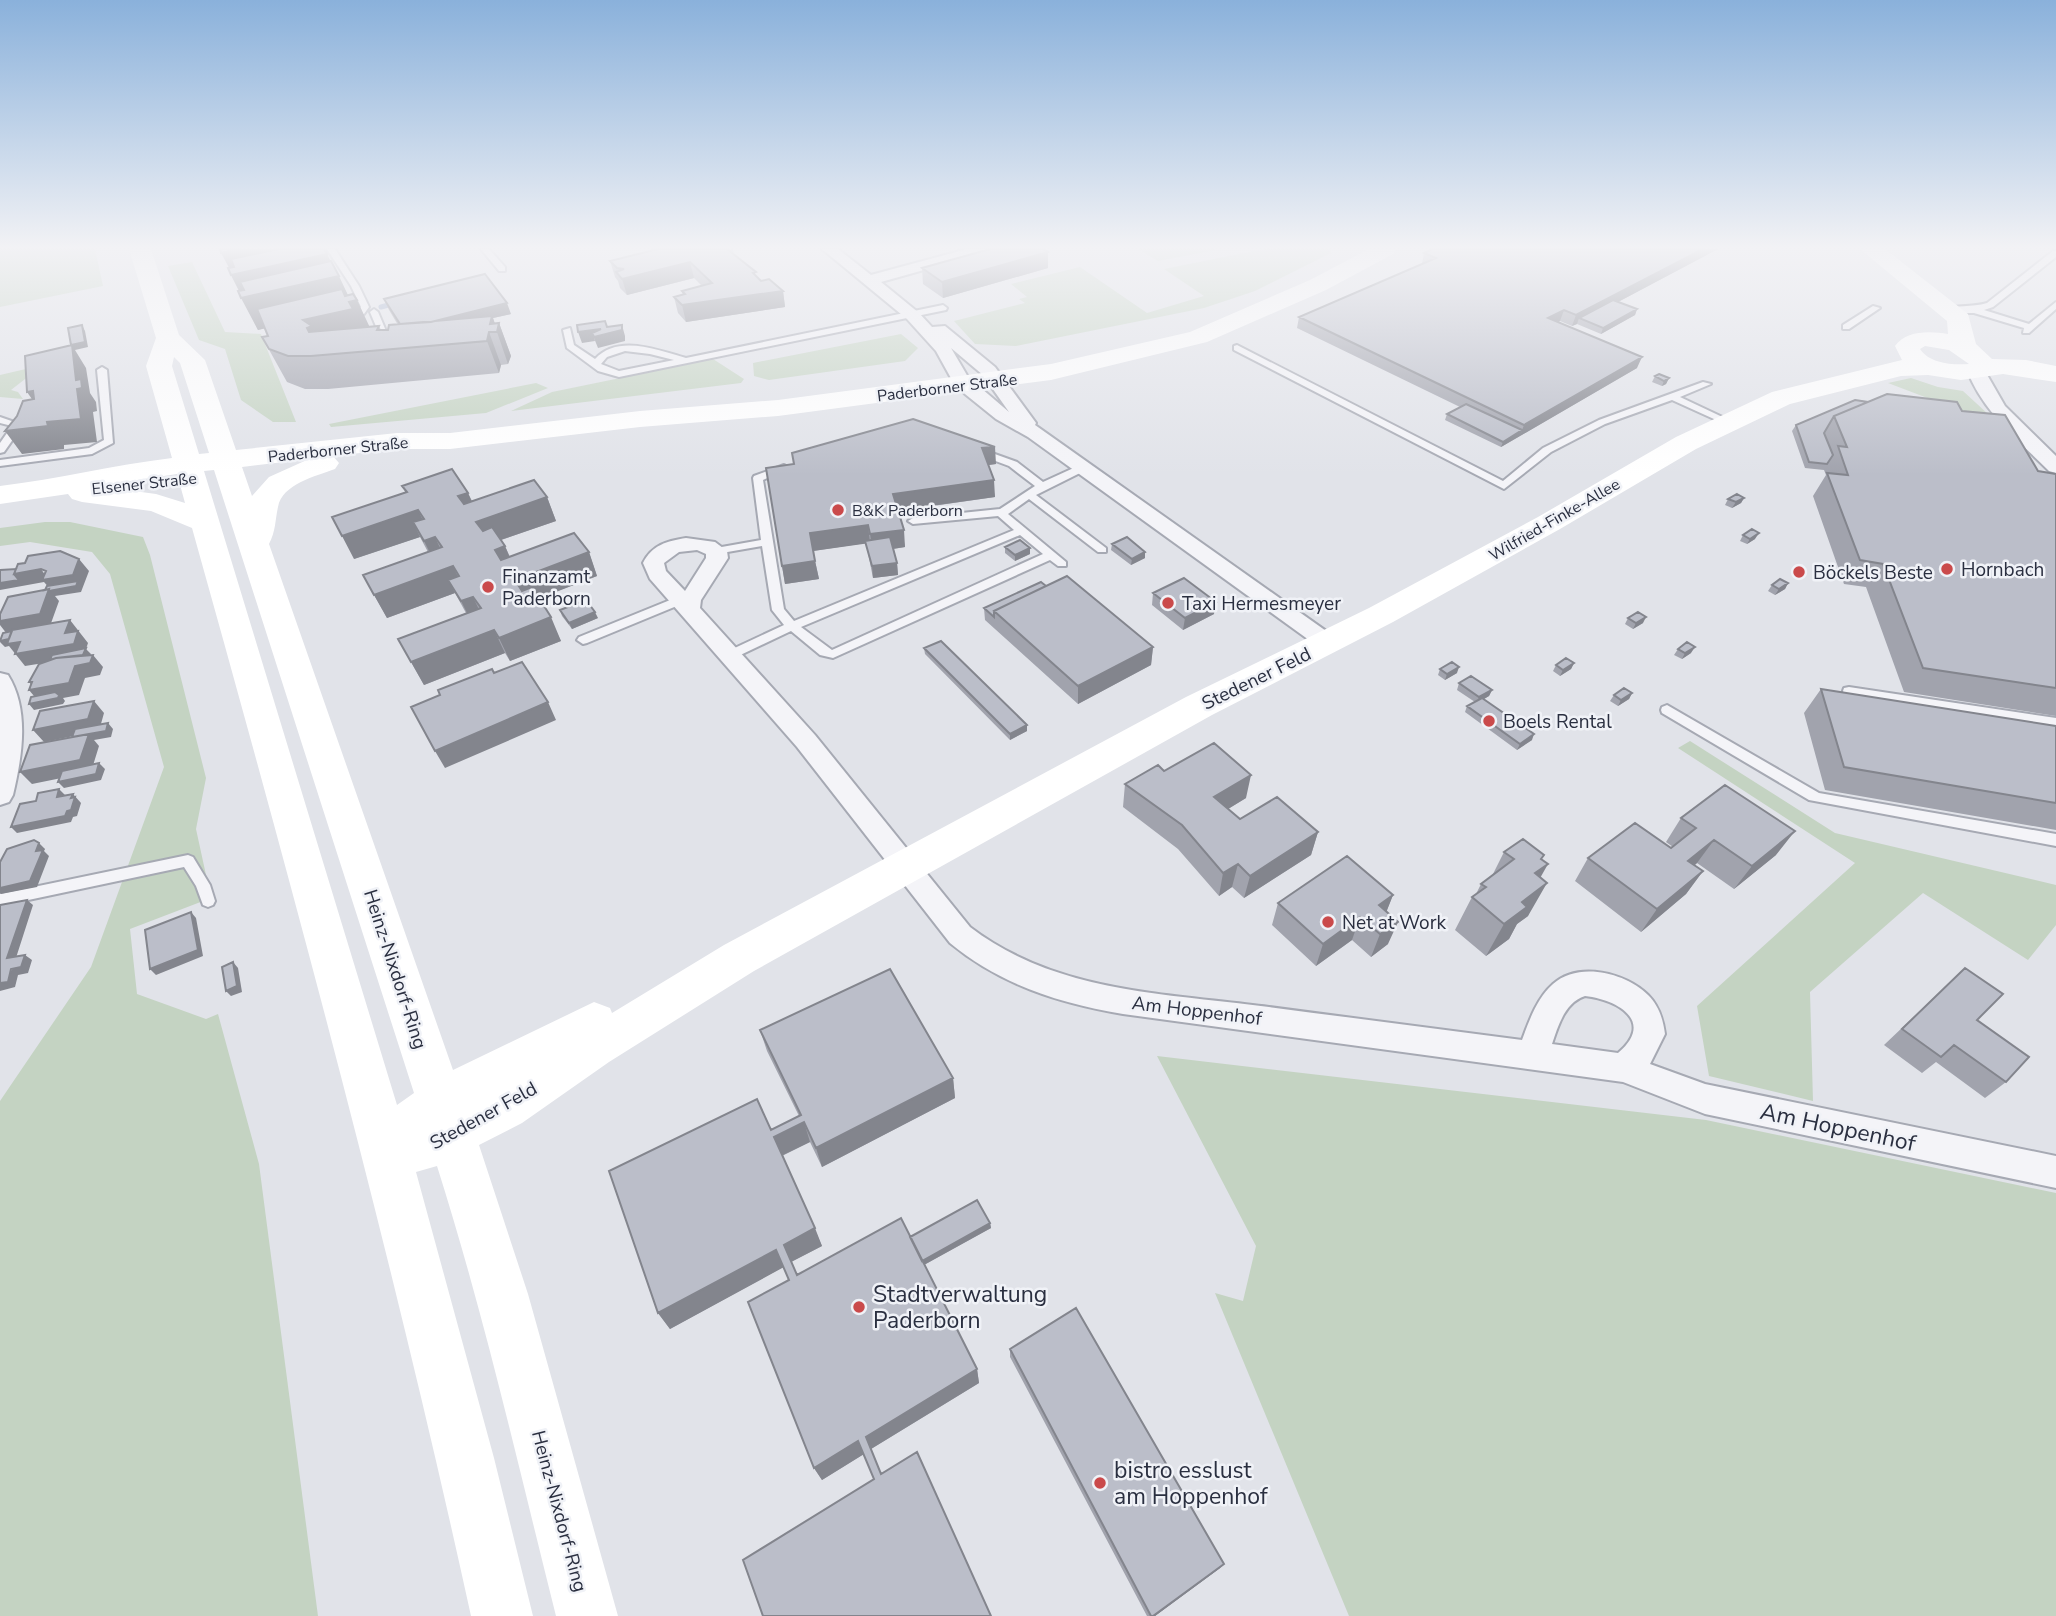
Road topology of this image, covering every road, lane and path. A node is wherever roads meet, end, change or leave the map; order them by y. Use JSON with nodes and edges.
{"nodes":[{"id":1,"x":164,"y":324,"type":"edge"},
{"id":2,"x":379,"y":324,"type":"edge"},
{"id":3,"x":869,"y":324,"type":"edge"},
{"id":4,"x":921,"y":324,"type":"edge"},
{"id":5,"x":928,"y":324,"type":"edge"},
{"id":6,"x":1225,"y":324,"type":"edge"},
{"id":7,"x":1850,"y":324,"type":"edge"},
{"id":8,"x":1945,"y":324,"type":"edge"},
{"id":9,"x":1959,"y":324,"type":"edge"},
{"id":10,"x":2015,"y":324,"type":"edge"},
{"id":11,"x":2033,"y":324,"type":"edge"},
{"id":12,"x":1846,"y":327,"type":"dead end"},
{"id":13,"x":567,"y":330,"type":"dead end"},
{"id":14,"x":382,"y":331,"type":"edge"},
{"id":15,"x":168,"y":338,"type":"junction"},
{"id":16,"x":1936,"y":340,"type":"junction"},
{"id":17,"x":1237,"y":348,"type":"dead end"},
{"id":18,"x":1908,"y":352,"type":"junction"},
{"id":19,"x":1974,"y":359,"type":"junction"},
{"id":20,"x":684,"y":360,"type":"junction"},
{"id":21,"x":596,"y":364,"type":"junction"},
{"id":22,"x":1937,"y":369,"type":"junction"},
{"id":23,"x":102,"y":370,"type":"dead end"},
{"id":24,"x":2056,"y":371,"type":"edge"},
{"id":25,"x":991,"y":374,"type":"junction"},
{"id":26,"x":961,"y":378,"type":"junction"},
{"id":27,"x":1706,"y":384,"type":"dead end"},
{"id":28,"x":1671,"y":396,"type":"junction"},
{"id":29,"x":1781,"y":398,"type":"junction"},
{"id":30,"x":172,"y":408,"type":"junction"},
{"id":31,"x":0,"y":409,"type":"edge"},
{"id":32,"x":0,"y":418,"type":"edge"},
{"id":33,"x":2008,"y":419,"type":"junction"},
{"id":34,"x":1728,"y":422,"type":"junction"},
{"id":35,"x":1035,"y":433,"type":"junction"},
{"id":36,"x":450,"y":441,"type":"junction"},
{"id":37,"x":970,"y":448,"type":"edge"},
{"id":38,"x":0,"y":450,"type":"edge"},
{"id":39,"x":2054,"y":462,"type":"edge"},
{"id":40,"x":0,"y":463,"type":"edge"},
{"id":41,"x":325,"y":463,"type":"junction"},
{"id":42,"x":802,"y":463,"type":"edge"},
{"id":43,"x":229,"y":467,"type":"junction"},
{"id":44,"x":1082,"y":468,"type":"junction"},
{"id":45,"x":190,"y":471,"type":"junction"},
{"id":46,"x":106,"y":475,"type":"junction"},
{"id":47,"x":1042,"y":486,"type":"junction"},
{"id":48,"x":65,"y":489,"type":"junction"},
{"id":49,"x":1029,"y":494,"type":"junction"},
{"id":50,"x":0,"y":495,"type":"edge"},
{"id":51,"x":1003,"y":512,"type":"junction"},
{"id":52,"x":914,"y":521,"type":"dead end"},
{"id":53,"x":205,"y":523,"type":"junction"},
{"id":54,"x":1020,"y":531,"type":"junction"},
{"id":55,"x":767,"y":542,"type":"junction"},
{"id":56,"x":254,"y":543,"type":"junction"},
{"id":57,"x":1102,"y":550,"type":"dead end"},
{"id":58,"x":716,"y":551,"type":"junction"},
{"id":59,"x":1051,"y":555,"type":"junction"},
{"id":60,"x":1062,"y":564,"type":"dead end"},
{"id":61,"x":684,"y":605,"type":"junction"},
{"id":62,"x":792,"y":626,"type":"junction"},
{"id":63,"x":583,"y":640,"type":"dead end"},
{"id":64,"x":1328,"y":643,"type":"junction"},
{"id":65,"x":728,"y":656,"type":"junction"},
{"id":66,"x":0,"y":681,"type":"edge"},
{"id":67,"x":1849,"y":691,"type":"edge"},
{"id":68,"x":1667,"y":710,"type":"dead end"},
{"id":69,"x":2056,"y":723,"type":"edge"},
{"id":70,"x":0,"y":795,"type":"edge"},
{"id":71,"x":2056,"y":840,"type":"edge"},
{"id":72,"x":906,"y":869,"type":"junction"},
{"id":73,"x":0,"y":900,"type":"edge"},
{"id":74,"x":208,"y":901,"type":"dead end"},
{"id":75,"x":1533,"y":1054,"type":"junction"},
{"id":76,"x":1623,"y":1068,"type":"junction"},
{"id":77,"x":446,"y":1117,"type":"junction"},
{"id":78,"x":387,"y":1150,"type":"junction"},
{"id":79,"x":2056,"y":1172,"type":"edge"},
{"id":80,"x":502,"y":1616,"type":"edge"},
{"id":81,"x":587,"y":1616,"type":"edge"}],
"edges":[{"from":1,"to":15,"type":"street","name":"Heinz-Nixdorf-Ring"},
{"from":2,"to":14,"type":"lane"},
{"from":3,"to":20,"type":"lane"},
{"from":4,"to":26,"type":"street"},
{"from":5,"to":25,"type":"street","name":"Stedener Feld"},
{"from":6,"to":25,"type":"street","name":"Paderborner Straße"},
{"from":7,"to":12,"type":"lane"},
{"from":8,"to":16,"type":"street"},
{"from":9,"to":19,"type":"street"},
{"from":10,"to":11,"type":"lane"},
{"from":13,"to":21,"type":"lane"},
{"from":15,"to":30,"type":"street","name":"Heinz-Nixdorf-Ring"},
{"from":15,"to":43,"type":"street","name":"Heinz-Nixdorf-Ring"},
{"from":16,"to":18,"type":"street","name":"Wilfried-Finke-Allee"},
{"from":16,"to":19,"type":"street"},
{"from":17,"to":28,"type":"lane"},
{"from":18,"to":22,"type":"street"},
{"from":18,"to":29,"type":"street","name":"Wilfried-Finke-Allee"},
{"from":19,"to":22,"type":"street","name":"Wilfried-Finke-Allee"},
{"from":19,"to":24,"type":"street"},
{"from":19,"to":33,"type":"street"},
{"from":20,"to":21,"type":"lane"},
{"from":20,"to":21,"type":"lane"},
{"from":22,"to":29,"type":"street","name":"Wilfried-Finke-Allee"},
{"from":22,"to":33,"type":"street"},
{"from":23,"to":40,"type":"lane"},
{"from":25,"to":26,"type":"street","name":"Paderborner Straße"},
{"from":25,"to":35,"type":"street","name":"Stedener Feld"},
{"from":26,"to":35,"type":"street","name":"Stedener Feld"},
{"from":26,"to":36,"type":"street","name":"Paderborner Straße"},
{"from":27,"to":28,"type":"lane"},
{"from":28,"to":34,"type":"lane"},
{"from":29,"to":34,"type":"street","name":"Wilfried-Finke-Allee"},
{"from":30,"to":45,"type":"street","name":"Heinz-Nixdorf-Ring"},
{"from":30,"to":46,"type":"street"},
{"from":31,"to":32,"type":"lane"},
{"from":32,"to":38,"type":"lane"},
{"from":33,"to":39,"type":"street"},
{"from":34,"to":64,"type":"street","name":"Wilfried-Finke-Allee"},
{"from":35,"to":44,"type":"street","name":"Stedener Feld"},
{"from":36,"to":41,"type":"street","name":"Paderborner Straße"},
{"from":36,"to":43,"type":"street","name":"Paderborner Straße"},
{"from":37,"to":47,"type":"lane"},
{"from":41,"to":43,"type":"street","name":"Paderborner Straße"},
{"from":41,"to":56,"type":"street"},
{"from":42,"to":55,"type":"lane"},
{"from":43,"to":45,"type":"street","name":"Elsener Straße"},
{"from":43,"to":56,"type":"street","name":"Heinz-Nixdorf-Ring"},
{"from":44,"to":47,"type":"lane"},
{"from":44,"to":64,"type":"street","name":"Stedener Feld"},
{"from":45,"to":46,"type":"street","name":"Elsener Straße"},
{"from":45,"to":48,"type":"street","name":"Elsener Straße"},
{"from":45,"to":53,"type":"street","name":"Heinz-Nixdorf-Ring"},
{"from":46,"to":48,"type":"street","name":"Elsener Straße"},
{"from":47,"to":49,"type":"lane"},
{"from":48,"to":50,"type":"street","name":"Elsener Straße"},
{"from":48,"to":53,"type":"street"},
{"from":49,"to":51,"type":"lane"},
{"from":49,"to":57,"type":"lane"},
{"from":51,"to":52,"type":"lane"},
{"from":51,"to":54,"type":"lane"},
{"from":53,"to":78,"type":"street","name":"Heinz-Nixdorf-Ring"},
{"from":54,"to":59,"type":"lane"},
{"from":54,"to":62,"type":"lane"},
{"from":55,"to":58,"type":"lane"},
{"from":55,"to":62,"type":"lane"},
{"from":56,"to":77,"type":"street","name":"Heinz-Nixdorf-Ring"},
{"from":58,"to":61,"type":"street"},
{"from":58,"to":61,"type":"street"},
{"from":59,"to":60,"type":"lane"},
{"from":59,"to":62,"type":"lane"},
{"from":61,"to":63,"type":"lane"},
{"from":61,"to":65,"type":"street"},
{"from":62,"to":65,"type":"lane"},
{"from":64,"to":72,"type":"street","name":"Stedener Feld"},
{"from":65,"to":72,"type":"street"},
{"from":66,"to":70,"type":"street"},
{"from":67,"to":69,"type":"lane"},
{"from":68,"to":71,"type":"lane"},
{"from":72,"to":75,"type":"street","name":"Am Hoppenhof"},
{"from":72,"to":77,"type":"street","name":"Stedener Feld"},
{"from":73,"to":74,"type":"lane"},
{"from":75,"to":76,"type":"street","name":"Am Hoppenhof"},
{"from":75,"to":76,"type":"street"},
{"from":76,"to":79,"type":"street","name":"Am Hoppenhof"},
{"from":77,"to":78,"type":"street","name":"Stedener Feld"},
{"from":77,"to":81,"type":"street","name":"Heinz-Nixdorf-Ring"},
{"from":78,"to":80,"type":"street","name":"Heinz-Nixdorf-Ring"}]}
